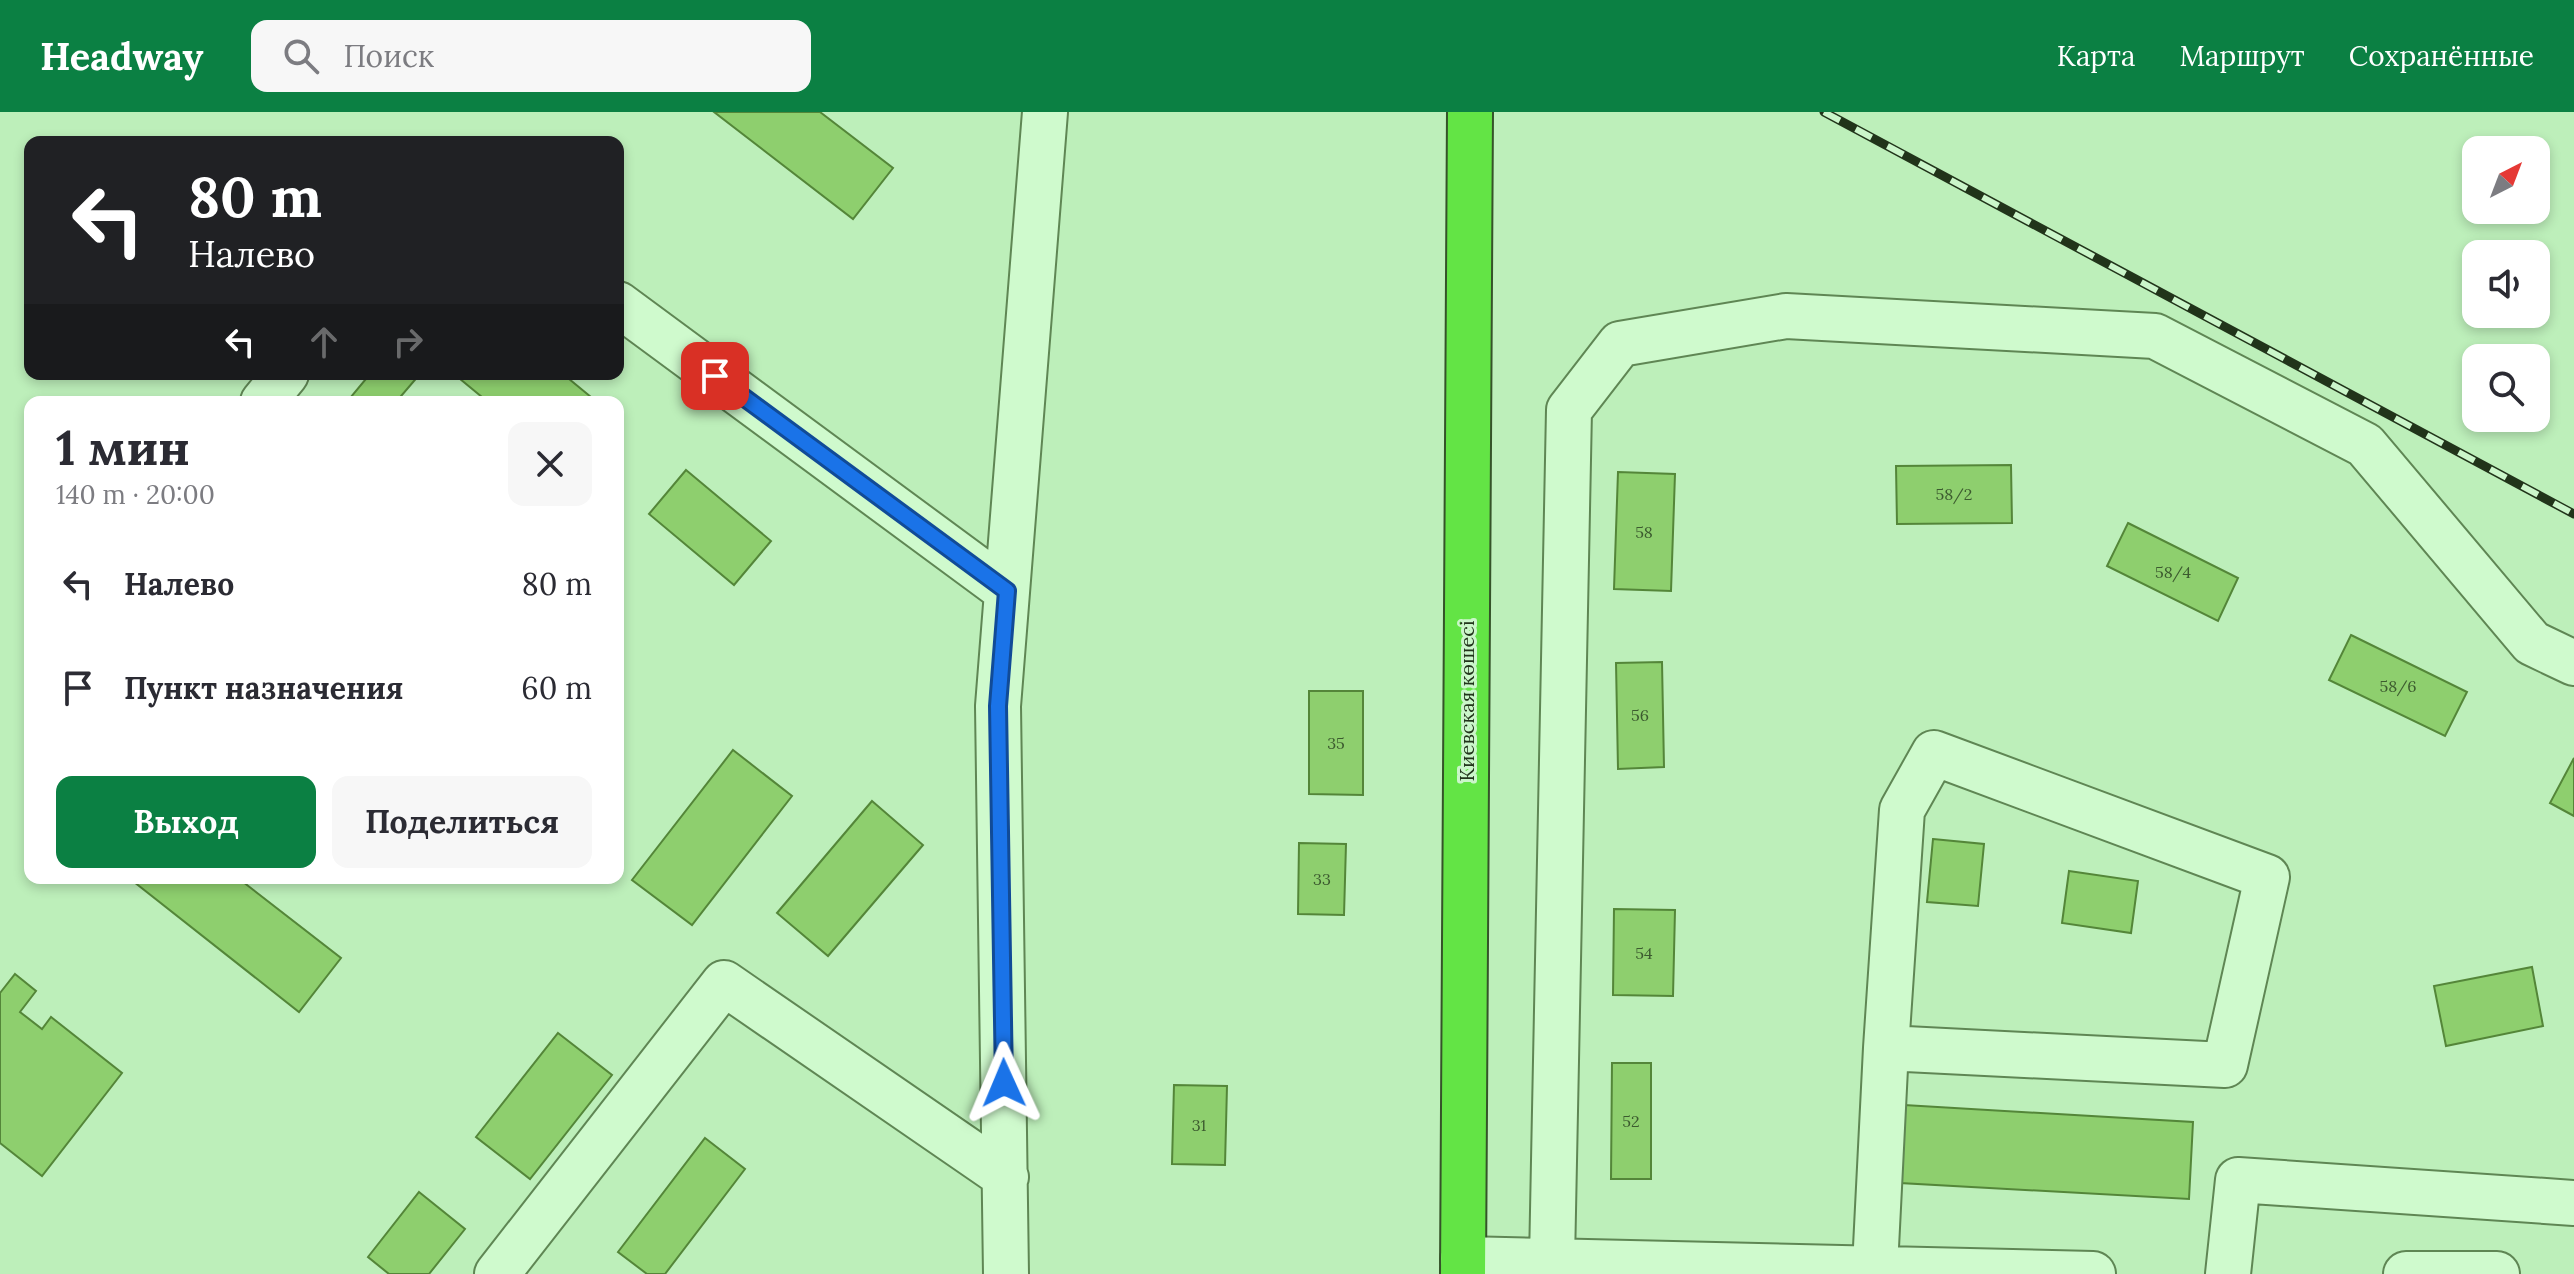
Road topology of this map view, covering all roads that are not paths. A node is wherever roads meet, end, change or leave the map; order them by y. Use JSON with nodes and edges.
{"nodes":[{"id":1,"x":1470,"y":120,"type":"edge"},
{"id":2,"x":1033,"y":121,"type":"edge"},
{"id":3,"x":624,"y":308,"type":"edge"},
{"id":4,"x":281,"y":380,"type":"edge"},
{"id":5,"x":268,"y":396,"type":"edge"},
{"id":6,"x":1007,"y":591,"type":"junction"},
{"id":7,"x":2574,"y":663,"type":"edge"},
{"id":8,"x":1886,"y":1048,"type":"junction"},
{"id":9,"x":1006,"y":1177,"type":"junction"},
{"id":10,"x":2574,"y":1203,"type":"edge"},
{"id":11,"x":1552,"y":1261,"type":"junction"},
{"id":12,"x":1463,"y":1267,"type":"edge"},
{"id":13,"x":1875,"y":1267,"type":"junction"},
{"id":14,"x":2486,"y":1273,"type":"edge"},
{"id":15,"x":497,"y":1274,"type":"edge"},
{"id":16,"x":1006,"y":1274,"type":"edge"},
{"id":17,"x":2093,"y":1274,"type":"edge"},
{"id":18,"x":2228,"y":1274,"type":"edge"},
{"id":19,"x":2406,"y":1274,"type":"edge"}],
"edges":[{"from":1,"to":12,"type":"highway","name":"Киевская көшесі"},
{"from":2,"to":6,"type":"lane"},
{"from":3,"to":6,"type":"lane"},
{"from":4,"to":5,"type":"lane"},
{"from":6,"to":9,"type":"lane"},
{"from":7,"to":11,"type":"lane"},
{"from":8,"to":8,"type":"lane"},
{"from":8,"to":13,"type":"lane"},
{"from":9,"to":15,"type":"lane"},
{"from":9,"to":16,"type":"lane"},
{"from":10,"to":18,"type":"lane"},
{"from":11,"to":12,"type":"lane"},
{"from":11,"to":13,"type":"lane"},
{"from":13,"to":17,"type":"lane"},
{"from":14,"to":19,"type":"lane"}]}
